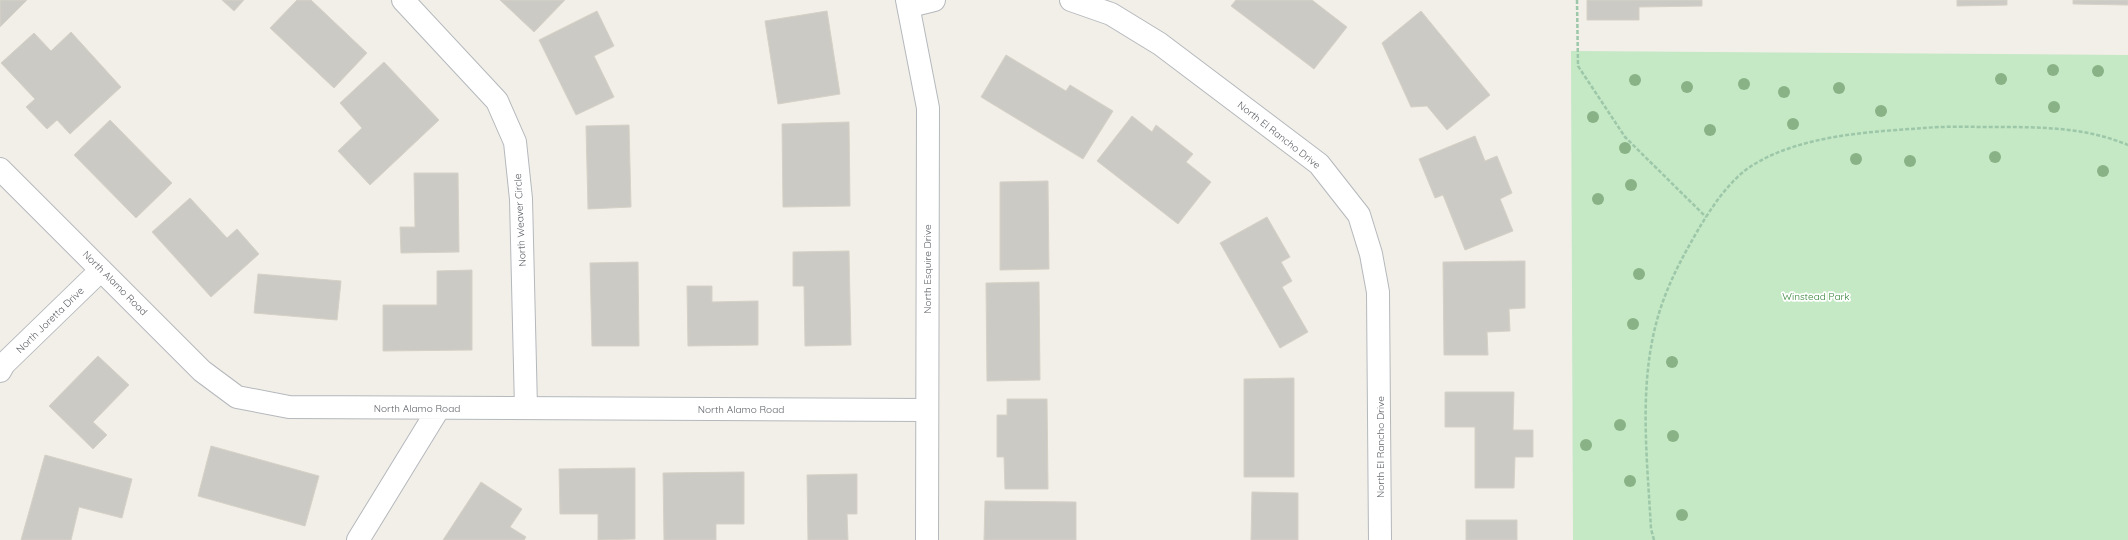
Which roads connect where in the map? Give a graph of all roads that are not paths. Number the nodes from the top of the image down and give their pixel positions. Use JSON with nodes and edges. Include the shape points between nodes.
{"nodes":[{"id":1,"x":403,"y":0,"type":"edge"},
{"id":2,"x":934,"y":0,"type":"edge"},
{"id":3,"x":1071,"y":0,"type":"edge"},
{"id":4,"x":908,"y":3,"type":"edge"},
{"id":5,"x":0,"y":169,"type":"edge"},
{"id":6,"x":101,"y":270,"type":"junction"},
{"id":7,"x":0,"y":370,"type":"edge"},
{"id":8,"x":439,"y":408,"type":"junction"},
{"id":9,"x":526,"y":408,"type":"junction"},
{"id":10,"x":927,"y":410,"type":"junction"},
{"id":11,"x":358,"y":540,"type":"edge"},
{"id":12,"x":927,"y":540,"type":"edge"},
{"id":13,"x":1380,"y":540,"type":"edge"}],
"edges":[{"from":1,"to":9,"type":"street","name":"North Weaver Circle","via":[[497,101],[515,142],[521,199]]},
{"from":2,"to":4,"type":"street"},
{"from":3,"to":13,"type":"street","name":"North El Rancho Drive","via":[[1111,14],[1160,44],[1319,164],[1359,215],[1371,254],[1378,292]]},
{"from":4,"to":10,"type":"street","name":"North Esquire Drive","via":[[928,108]]},
{"from":5,"to":6,"type":"street","name":"North Alamo Road"},
{"from":6,"to":7,"type":"street","name":"North Joretta Drive"},
{"from":6,"to":8,"type":"street","name":"North Alamo Road","via":[[202,371],[237,397],[289,408]]},
{"from":8,"to":9,"type":"street","name":"North Alamo Road"},
{"from":8,"to":11,"type":"street"},
{"from":9,"to":10,"type":"street","name":"North Alamo Road"},
{"from":10,"to":12,"type":"street","name":"North Esquire Drive"}]}
